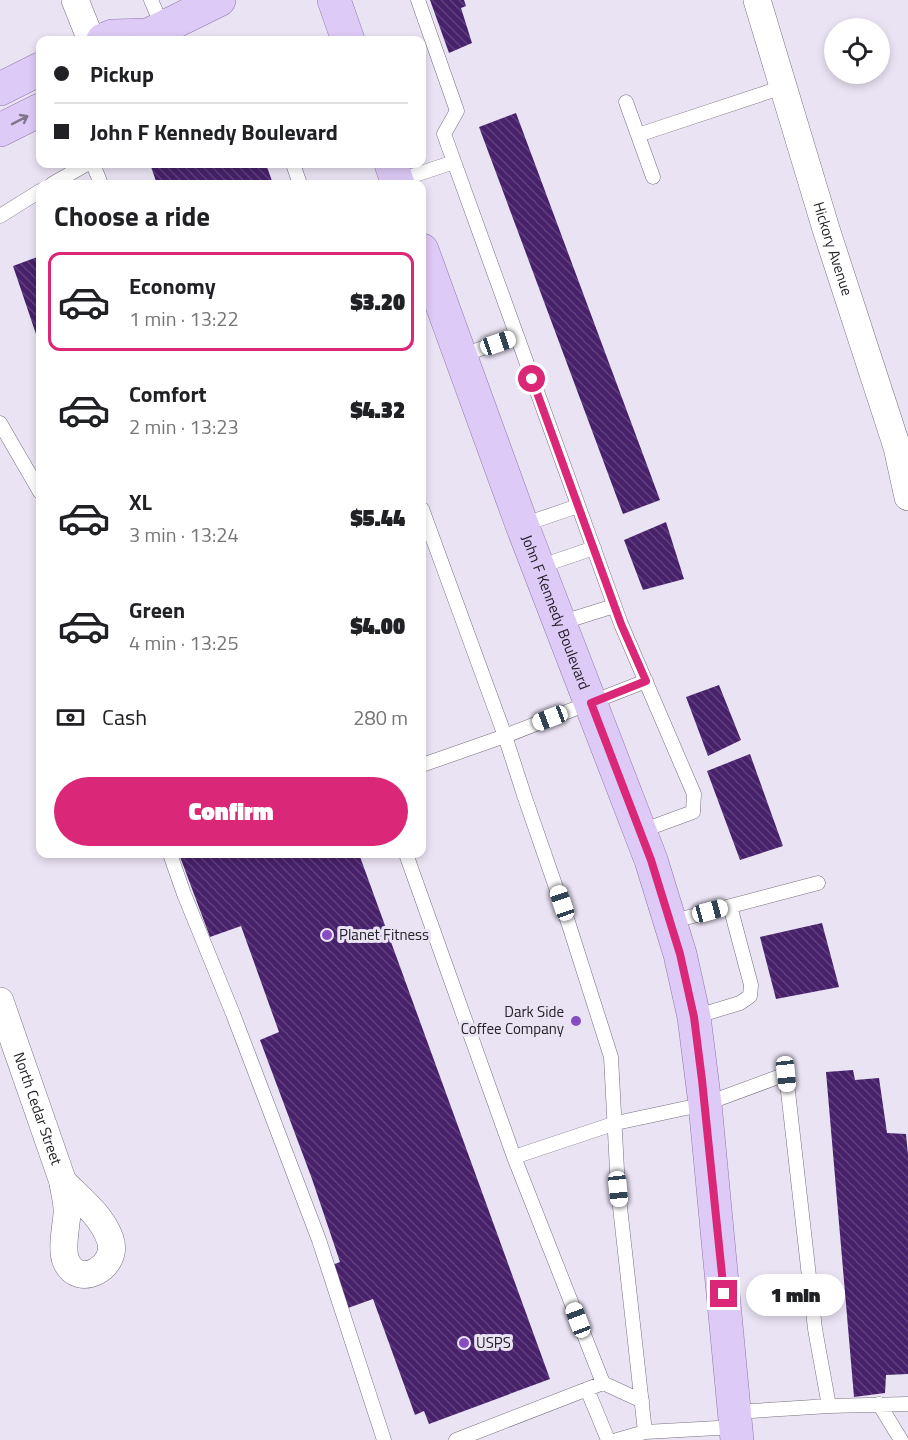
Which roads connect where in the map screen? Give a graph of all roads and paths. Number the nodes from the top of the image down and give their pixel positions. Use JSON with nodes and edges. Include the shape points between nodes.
{"nodes":[{"id":1,"x":75,"y":0,"type":"edge"},
{"id":2,"x":219,"y":0,"type":"edge"},
{"id":3,"x":334,"y":0,"type":"edge"},
{"id":4,"x":418,"y":0,"type":"edge"},
{"id":5,"x":757,"y":0,"type":"edge"},
{"id":6,"x":152,"y":26,"type":"edge"},
{"id":7,"x":89,"y":36,"type":"edge"},
{"id":8,"x":112,"y":36,"type":"edge"},
{"id":9,"x":347,"y":36,"type":"edge"},
{"id":10,"x":36,"y":71,"type":"edge"},
{"id":11,"x":783,"y":87,"type":"junction"},
{"id":12,"x":0,"y":89,"type":"edge"},
{"id":13,"x":626,"y":102,"type":"dead end"},
{"id":14,"x":36,"y":112,"type":"edge"},
{"id":15,"x":0,"y":130,"type":"edge"},
{"id":16,"x":638,"y":135,"type":"junction"},
{"id":17,"x":454,"y":162,"type":"junction"},
{"id":18,"x":80,"y":168,"type":"edge"},
{"id":19,"x":395,"y":176,"type":"edge"},
{"id":20,"x":653,"y":177,"type":"dead end"},
{"id":21,"x":59,"y":180,"type":"edge"},
{"id":22,"x":36,"y":194,"type":"edge"},
{"id":23,"x":0,"y":216,"type":"edge"},
{"id":24,"x":426,"y":276,"type":"edge"},
{"id":25,"x":429,"y":296,"type":"edge"},
{"id":26,"x":517,"y":336,"type":"junction"},
{"id":27,"x":460,"y":356,"type":"junction"},
{"id":28,"x":0,"y":423,"type":"edge"},
{"id":29,"x":36,"y":485,"type":"edge"},
{"id":30,"x":908,"y":497,"type":"edge"},
{"id":31,"x":578,"y":506,"type":"junction"},
{"id":32,"x":426,"y":520,"type":"edge"},
{"id":33,"x":522,"y":525,"type":"junction"},
{"id":34,"x":594,"y":548,"type":"junction"},
{"id":35,"x":538,"y":567,"type":"junction"},
{"id":36,"x":614,"y":606,"type":"junction"},
{"id":37,"x":560,"y":623,"type":"junction"},
{"id":38,"x":646,"y":681,"type":"junction"},
{"id":39,"x":591,"y":703,"type":"junction"},
{"id":40,"x":505,"y":736,"type":"junction"},
{"id":41,"x":426,"y":764,"type":"edge"},
{"id":42,"x":640,"y":831,"type":"junction"},
{"id":43,"x":171,"y":858,"type":"edge"},
{"id":44,"x":407,"y":858,"type":"edge"},
{"id":45,"x":818,"y":883,"type":"dead end"},
{"id":46,"x":730,"y":906,"type":"junction"},
{"id":47,"x":670,"y":922,"type":"junction"},
{"id":48,"x":0,"y":1001,"type":"edge"},
{"id":49,"x":694,"y":1017,"type":"junction"},
{"id":50,"x":705,"y":1104,"type":"junction"},
{"id":51,"x":616,"y":1123,"type":"junction"},
{"id":52,"x":514,"y":1156,"type":"junction"},
{"id":53,"x":63,"y":1182,"type":"dead end"},
{"id":54,"x":603,"y":1383,"type":"junction"},
{"id":55,"x":587,"y":1389,"type":"junction"},
{"id":56,"x":642,"y":1401,"type":"junction"},
{"id":57,"x":879,"y":1404,"type":"junction"},
{"id":58,"x":908,"y":1404,"type":"edge"},
{"id":59,"x":829,"y":1406,"type":"junction"},
{"id":60,"x":736,"y":1427,"type":"edge"},
{"id":61,"x":645,"y":1432,"type":"junction"},
{"id":62,"x":384,"y":1440,"type":"edge"},
{"id":63,"x":456,"y":1440,"type":"edge"},
{"id":64,"x":608,"y":1440,"type":"edge"},
{"id":65,"x":617,"y":1440,"type":"edge"},
{"id":66,"x":901,"y":1440,"type":"edge"}],
"edges":[{"from":1,"to":7,"type":"street"},
{"from":2,"to":6,"type":"main road"},
{"from":3,"to":9,"type":"main road"},
{"from":4,"to":17,"type":"lane","via":[[457,111],[444,134]]},
{"from":5,"to":11,"type":"street","name":"Hickory Avenue"},
{"from":6,"to":8,"type":"main road"},
{"from":10,"to":12,"type":"main road"},
{"from":11,"to":16,"type":"lane"},
{"from":11,"to":30,"type":"street","name":"Hickory Avenue","via":[[897,447]]},
{"from":13,"to":16,"type":"lane"},
{"from":15,"to":14,"type":"main road","one_way":true},
{"from":16,"to":20,"type":"lane"},
{"from":17,"to":19,"type":"lane"},
{"from":17,"to":26,"type":"lane"},
{"from":18,"to":21,"type":"lane"},
{"from":22,"to":23,"type":"lane"},
{"from":24,"to":25,"type":"main road","name":"John F Kennedy Boulevard"},
{"from":25,"to":27,"type":"main road","name":"John F Kennedy Boulevard"},
{"from":26,"to":27,"type":"lane"},
{"from":26,"to":31,"type":"lane"},
{"from":27,"to":33,"type":"main road","name":"John F Kennedy Boulevard"},
{"from":28,"to":29,"type":"lane"},
{"from":31,"to":33,"type":"lane"},
{"from":31,"to":34,"type":"lane"},
{"from":32,"to":40,"type":"lane"},
{"from":33,"to":35,"type":"main road","name":"John F Kennedy Boulevard"},
{"from":34,"to":35,"type":"lane"},
{"from":34,"to":36,"type":"lane"},
{"from":35,"to":37,"type":"main road","name":"John F Kennedy Boulevard"},
{"from":36,"to":37,"type":"lane"},
{"from":36,"to":38,"type":"lane"},
{"from":37,"to":39,"type":"main road","name":"John F Kennedy Boulevard"},
{"from":38,"to":39,"type":"lane"},
{"from":38,"to":42,"type":"lane","via":[[694,794],[693,812]]},
{"from":39,"to":40,"type":"lane"},
{"from":39,"to":42,"type":"main road","name":"John F Kennedy Boulevard"},
{"from":40,"to":41,"type":"lane"},
{"from":40,"to":51,"type":"lane","via":[[611,1057]]},
{"from":42,"to":47,"type":"main road","name":"John F Kennedy Boulevard"},
{"from":43,"to":62,"type":"lane","via":[[319,1240]]},
{"from":44,"to":52,"type":"lane"},
{"from":45,"to":46,"type":"lane"},
{"from":46,"to":47,"type":"lane"},
{"from":46,"to":49,"type":"lane","via":[[751,985],[750,996],[740,1003]]},
{"from":47,"to":49,"type":"main road","name":"John F Kennedy Boulevard"},
{"from":48,"to":53,"type":"street","name":"North Cedar Street"},
{"from":49,"to":50,"type":"main road","name":"John F Kennedy Boulevard"},
{"from":50,"to":51,"type":"lane"},
{"from":50,"to":59,"type":"lane","via":[[786,1074],[815,1329]]},
{"from":50,"to":60,"type":"main road","name":"John F Kennedy Boulevard"},
{"from":51,"to":52,"type":"lane"},
{"from":51,"to":56,"type":"lane","via":[[618,1189]]},
{"from":52,"to":54,"type":"lane"},
{"from":54,"to":55,"type":"lane"},
{"from":54,"to":56,"type":"lane"},
{"from":55,"to":63,"type":"lane"},
{"from":55,"to":64,"type":"lane"},
{"from":56,"to":61,"type":"lane"},
{"from":57,"to":58,"type":"lane"},
{"from":57,"to":59,"type":"lane"},
{"from":57,"to":66,"type":"lane"},
{"from":59,"to":60,"type":"lane"},
{"from":60,"to":61,"type":"lane"},
{"from":61,"to":65,"type":"lane"}]}
